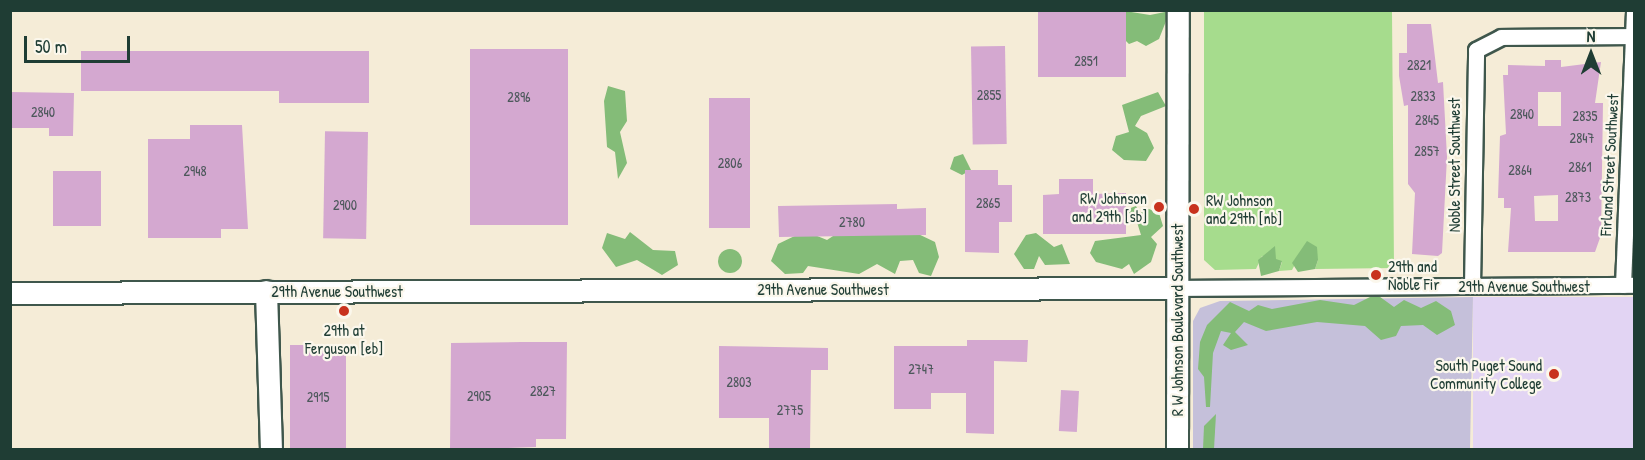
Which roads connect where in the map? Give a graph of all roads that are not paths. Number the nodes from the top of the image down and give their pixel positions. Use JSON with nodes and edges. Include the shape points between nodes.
{"nodes":[{"id":1,"x":1178,"y":10,"type":"edge"},
{"id":2,"x":1634,"y":10,"type":"edge"},
{"id":3,"x":1633,"y":36,"type":"edge"},
{"id":4,"x":1629,"y":285,"type":"edge"},
{"id":5,"x":1473,"y":286,"type":"junction"},
{"id":6,"x":1177,"y":288,"type":"junction"},
{"id":7,"x":266,"y":291,"type":"junction"},
{"id":8,"x":10,"y":293,"type":"edge"},
{"id":9,"x":271,"y":450,"type":"edge"},
{"id":10,"x":1177,"y":450,"type":"edge"}],
"edges":[{"from":1,"to":6,"type":"street","name":"R W Johnson Boulevard Southwest"},
{"from":2,"to":3,"type":"street","name":"Firland Street Southwest"},
{"from":3,"to":4,"type":"street","name":"Firland Street Southwest"},
{"from":3,"to":5,"type":"street","name":"Noble Street Southwest","via":[[1501,37],[1480,45],[1472,65]]},
{"from":4,"to":5,"type":"street","name":"29th Avenue Southwest"},
{"from":5,"to":6,"type":"street","name":"29th Avenue Southwest"},
{"from":6,"to":7,"type":"street","name":"29th Avenue Southwest"},
{"from":6,"to":10,"type":"street","name":"R W Johnson Boulevard Southwest"},
{"from":7,"to":8,"type":"street","name":"29th Avenue Southwest"},
{"from":7,"to":9,"type":"street"}]}
